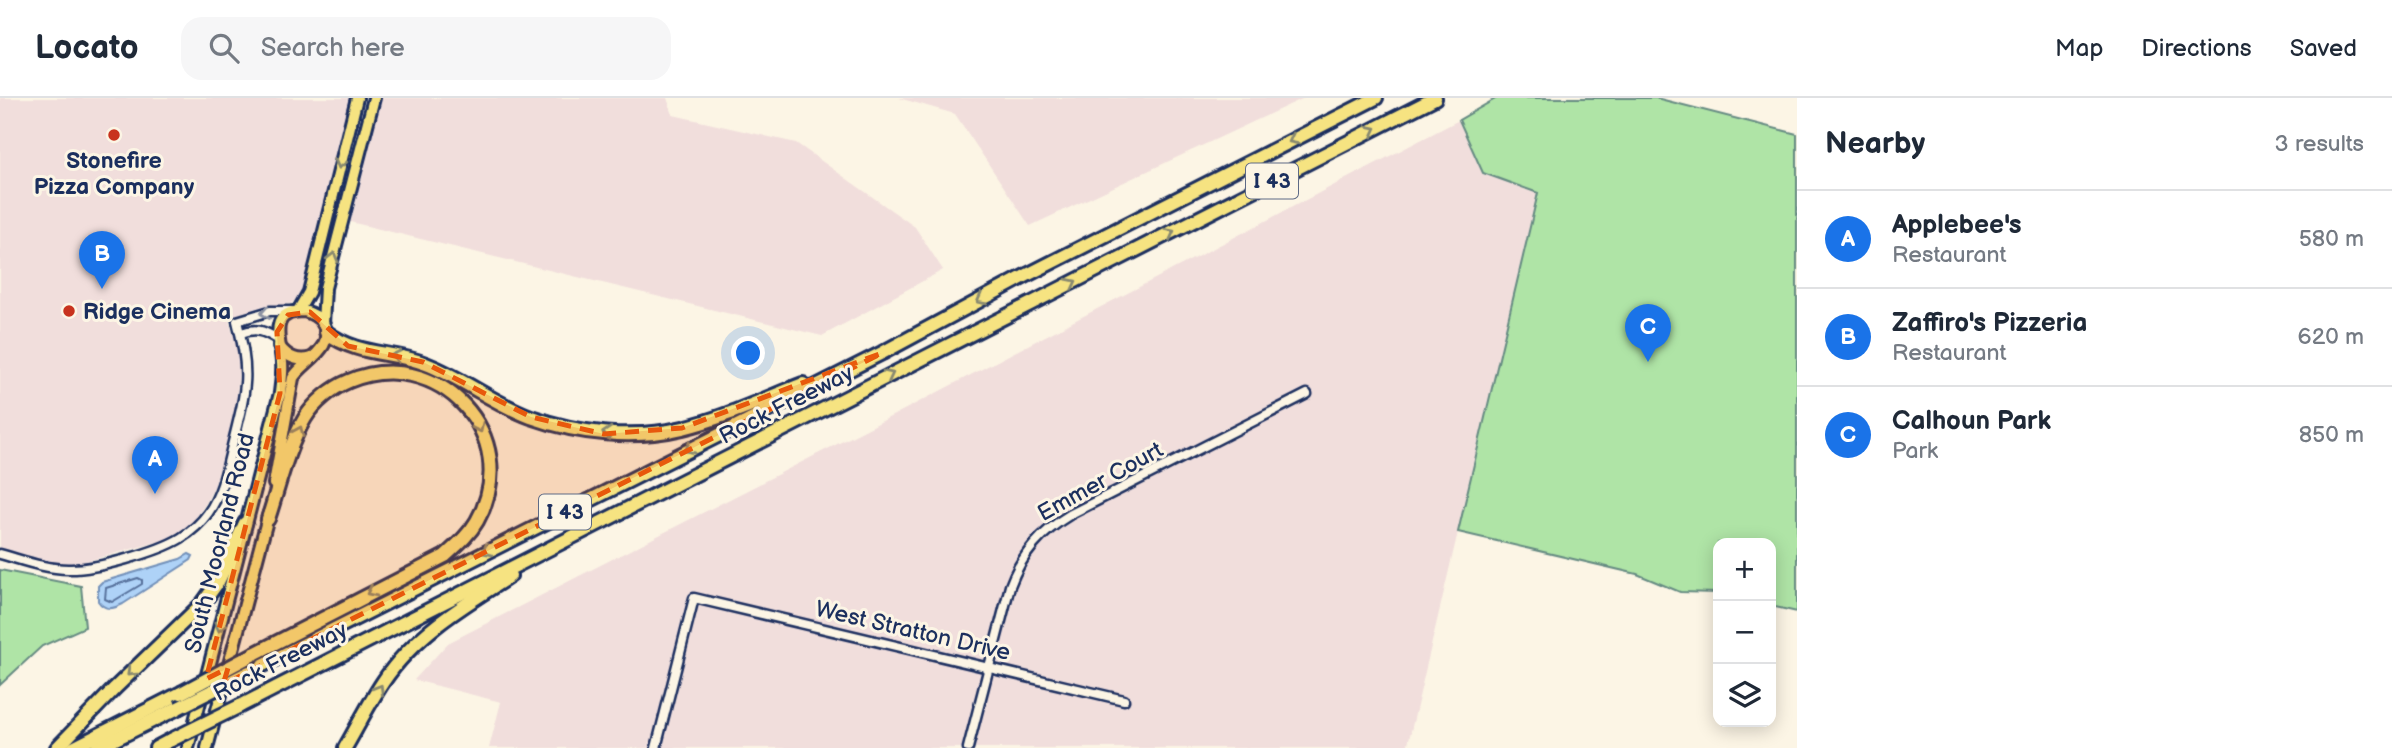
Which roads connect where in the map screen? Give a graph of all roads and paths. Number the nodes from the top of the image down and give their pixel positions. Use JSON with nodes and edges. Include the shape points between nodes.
{"nodes":[{"id":1,"x":356,"y":98,"type":"edge"},
{"id":2,"x":374,"y":98,"type":"edge"},
{"id":3,"x":1376,"y":98,"type":"edge"},
{"id":4,"x":1435,"y":98,"type":"edge"},
{"id":5,"x":296,"y":311,"type":"junction"},
{"id":6,"x":324,"y":328,"type":"junction"},
{"id":7,"x":240,"y":334,"type":"junction"},
{"id":8,"x":278,"y":343,"type":"junction"},
{"id":9,"x":882,"y":353,"type":"junction"},
{"id":10,"x":312,"y":358,"type":"junction"},
{"id":11,"x":1307,"y":394,"type":"dead end"},
{"id":12,"x":268,"y":519,"type":"junction"},
{"id":13,"x":245,"y":523,"type":"junction"},
{"id":14,"x":588,"y":528,"type":"junction"},
{"id":15,"x":0,"y":554,"type":"edge"},
{"id":16,"x":989,"y":668,"type":"junction"},
{"id":17,"x":1124,"y":700,"type":"dead end"},
{"id":18,"x":57,"y":748,"type":"edge"},
{"id":19,"x":73,"y":748,"type":"edge"},
{"id":20,"x":97,"y":748,"type":"edge"},
{"id":21,"x":156,"y":748,"type":"edge"},
{"id":22,"x":188,"y":748,"type":"edge"},
{"id":23,"x":207,"y":748,"type":"edge"},
{"id":24,"x":345,"y":748,"type":"edge"},
{"id":25,"x":656,"y":748,"type":"edge"},
{"id":26,"x":968,"y":748,"type":"edge"}],
"edges":[{"from":1,"to":5,"type":"main road","one_way":true,"via":[[309,292]]},
{"from":6,"to":2,"type":"main road","one_way":true,"via":[[324,288]]},
{"from":3,"to":9,"type":"highway","name":"Rock Freeway","number":"I 43","one_way":true},
{"from":14,"to":4,"type":"highway","name":"Rock Freeway","number":"I 43","one_way":true},
{"from":5,"to":6,"type":"main road","via":[[310,312]]},
{"from":5,"to":7,"type":"street","one_way":true,"via":[[270,311],[237,321]]},
{"from":5,"to":8,"type":"main road","via":[[282,319]]},
{"from":9,"to":6,"type":"highway","one_way":true,"via":[[682,428],[604,434],[531,417],[444,371],[348,346]]},
{"from":6,"to":10,"type":"main road","via":[[323,347]]},
{"from":7,"to":8,"type":"street","via":[[255,329]]},
{"from":7,"to":15,"type":"street","via":[[247,369],[244,399],[218,496],[198,525],[164,547],[79,569],[51,568]]},
{"from":8,"to":10,"type":"main road","via":[[297,360]]},
{"from":8,"to":13,"type":"main road","name":"South Moorland Road","via":[[282,363],[279,393]]},
{"from":9,"to":20,"type":"highway","name":"Rock Freeway","number":"I 43","one_way":true,"bridge":true},
{"from":10,"to":12,"type":"main road","name":"South Moorland Road","via":[[298,370],[290,387]]},
{"from":11,"to":16,"type":"street","name":"Emmer Court","via":[[1048,529],[1015,573]]},
{"from":12,"to":19,"type":"highway","one_way":true,"bridge":true,"via":[[306,418],[341,384],[389,371],[414,374],[456,395],[482,431],[491,475],[487,498],[477,521],[445,556]]},
{"from":12,"to":23,"type":"main road","name":"South Moorland Road"},
{"from":13,"to":18,"type":"highway","one_way":true,"via":[[218,582],[203,603]]},
{"from":13,"to":22,"type":"main road","name":"South Moorland Road","one_way":true},
{"from":14,"to":21,"type":"highway","name":"Rock Freeway","number":"I 43","bridge":true},
{"from":24,"to":14,"type":"highway","one_way":true,"via":[[384,681],[435,626]]},
{"from":16,"to":17,"type":"street","name":"West Stratton Drive"},
{"from":16,"to":25,"type":"street","name":"West Stratton Drive","via":[[694,598]]},
{"from":16,"to":26,"type":"street","name":"Emmer Court"}]}
